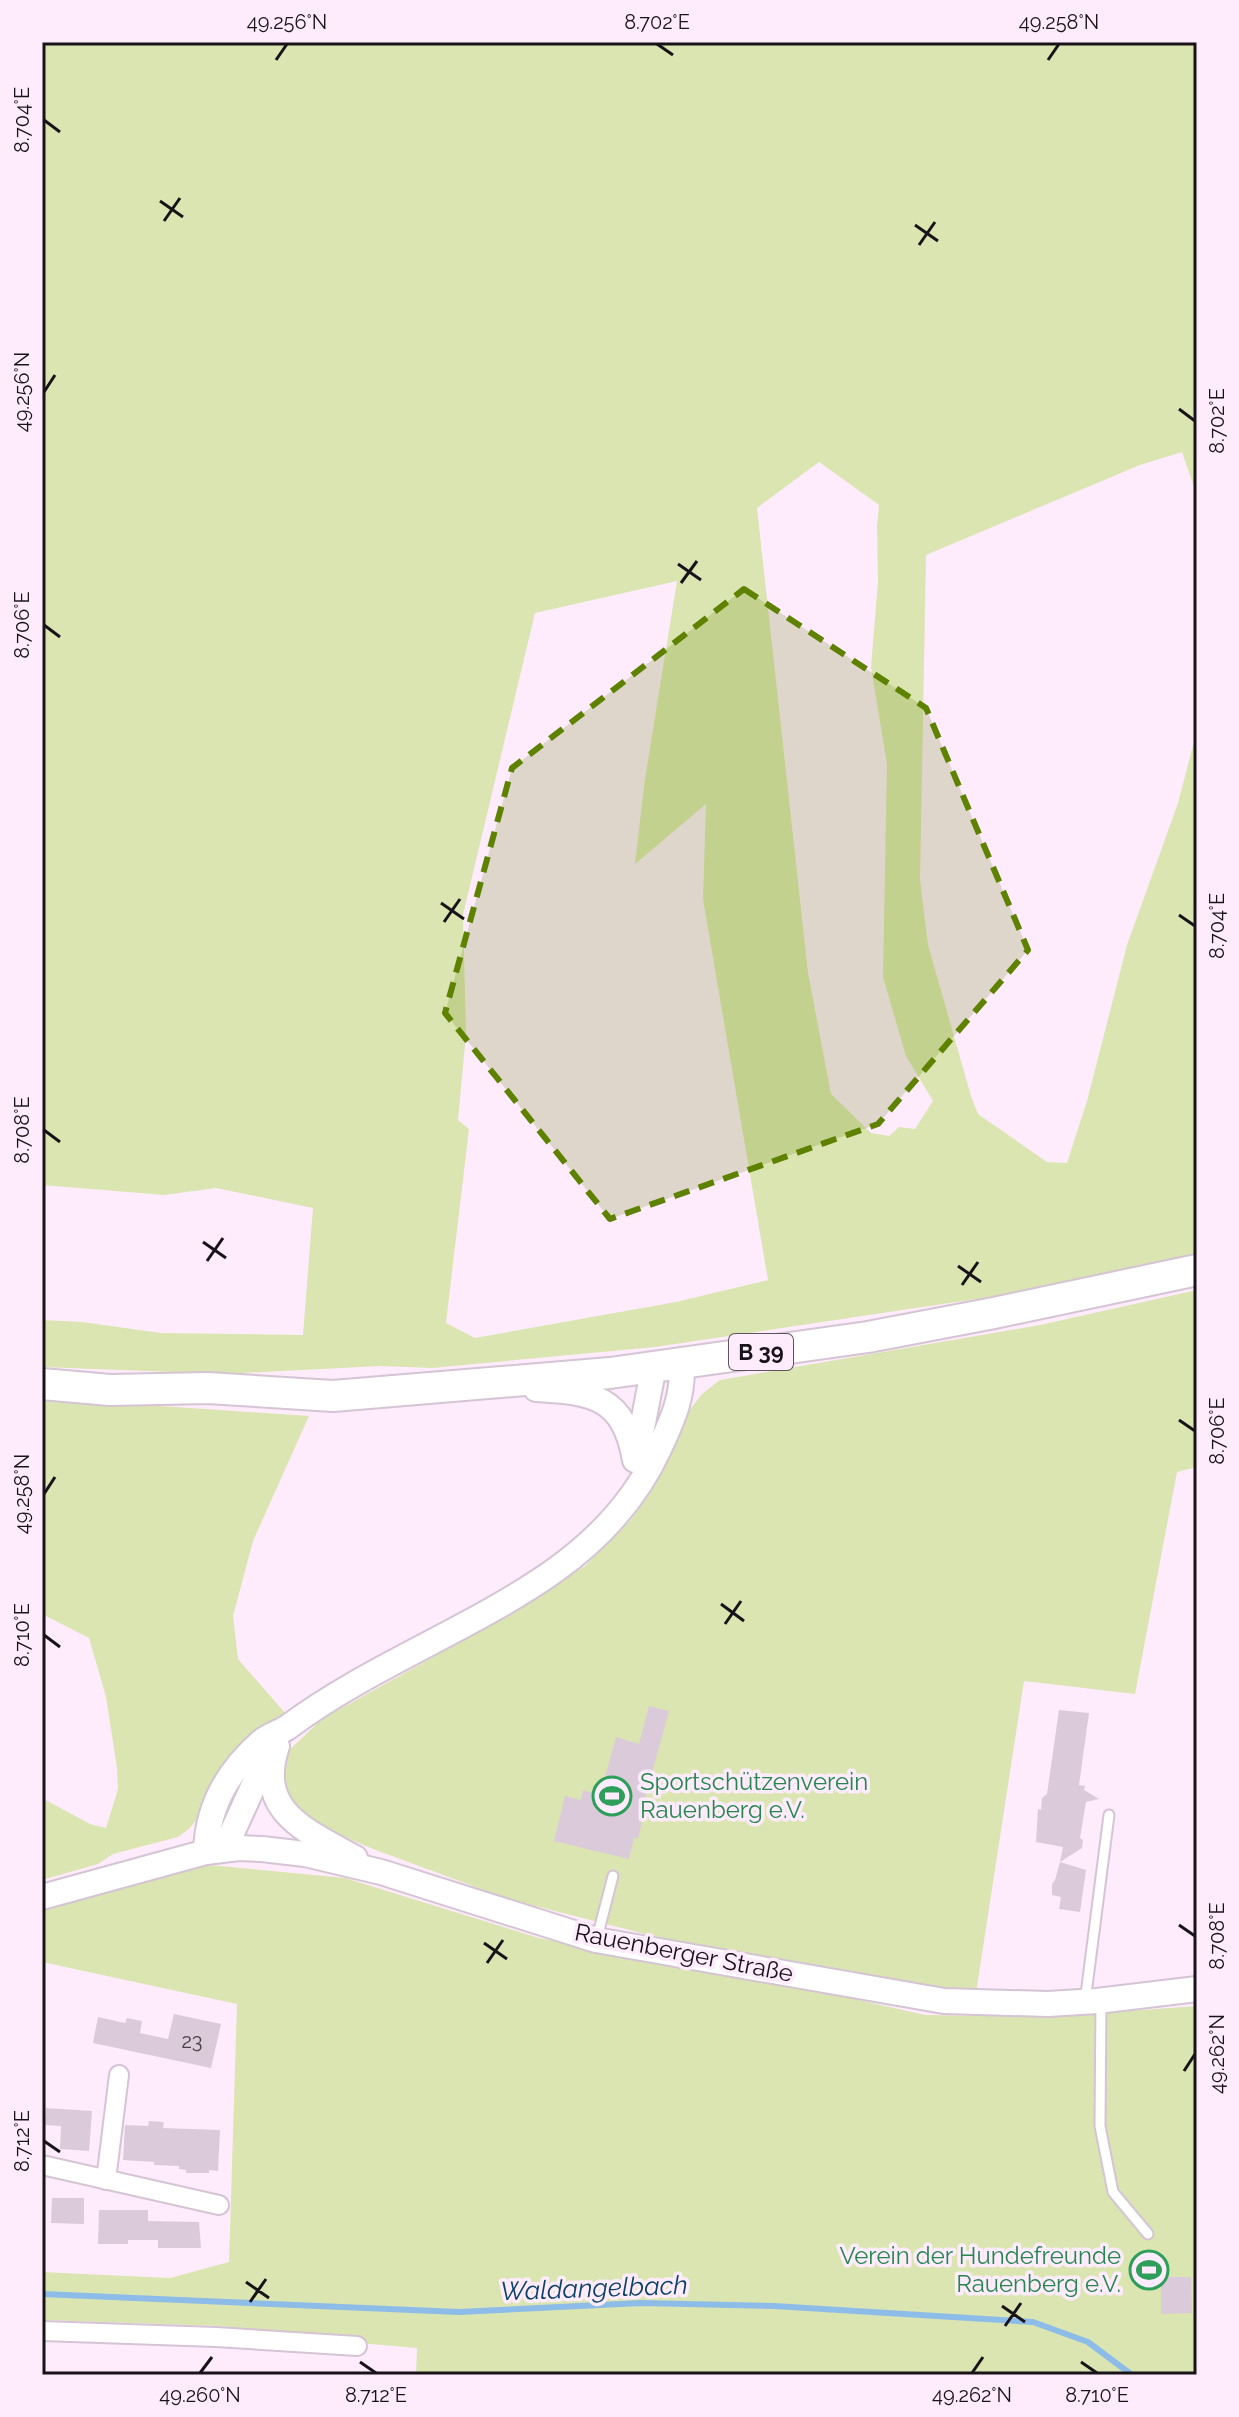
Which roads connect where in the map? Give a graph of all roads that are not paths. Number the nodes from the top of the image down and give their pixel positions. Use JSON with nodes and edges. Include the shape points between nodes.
{"nodes":[{"id":1,"x":1197,"y":1270,"type":"edge"},
{"id":2,"x":668,"y":1364,"type":"junction"},
{"id":3,"x":491,"y":1382,"type":"junction"},
{"id":4,"x":42,"y":1384,"type":"edge"},
{"id":5,"x":635,"y":1460,"type":"junction"},
{"id":6,"x":610,"y":1524,"type":"junction"},
{"id":7,"x":280,"y":1738,"type":"junction"},
{"id":8,"x":1109,"y":1815,"type":"dead end"},
{"id":9,"x":206,"y":1852,"type":"junction"},
{"id":10,"x":381,"y":1872,"type":"junction"},
{"id":11,"x":613,"y":1876,"type":"dead end"},
{"id":12,"x":42,"y":1897,"type":"edge"},
{"id":13,"x":596,"y":1940,"type":"junction"},
{"id":14,"x":1197,"y":1989,"type":"edge"},
{"id":15,"x":1093,"y":2002,"type":"junction"},
{"id":16,"x":119,"y":2075,"type":"dead end"},
{"id":17,"x":42,"y":2165,"type":"edge"},
{"id":18,"x":106,"y":2180,"type":"junction"},
{"id":19,"x":219,"y":2205,"type":"dead end"},
{"id":20,"x":1148,"y":2234,"type":"dead end"},
{"id":21,"x":42,"y":2331,"type":"edge"},
{"id":22,"x":357,"y":2346,"type":"dead end"}],
"edges":[{"from":1,"to":2,"type":"main road","number":"B 39","via":[[868,1337]]},
{"from":2,"to":3,"type":"main road","number":"B 39"},
{"from":2,"to":5,"type":"street"},
{"from":2,"to":6,"type":"street","via":[[683,1377],[671,1425],[651,1468]]},
{"from":3,"to":4,"type":"main road","number":"B 39","via":[[333,1396]]},
{"from":3,"to":5,"type":"street","via":[[504,1388],[592,1395],[607,1404],[628,1431]]},
{"from":5,"to":6,"type":"street"},
{"from":6,"to":7,"type":"street","via":[[553,1571],[326,1700]]},
{"from":7,"to":9,"type":"street","via":[[273,1734],[261,1742],[221,1790],[209,1822]]},
{"from":7,"to":10,"type":"street","via":[[270,1772],[277,1802],[308,1832]]},
{"from":8,"to":15,"type":"lane"},
{"from":9,"to":10,"type":"street","name":"Rauenberger Straße","via":[[239,1848],[305,1854]]},
{"from":9,"to":12,"type":"street","name":"Rauenberger Straße"},
{"from":10,"to":13,"type":"street","name":"Rauenberger Straße"},
{"from":11,"to":13,"type":"lane"},
{"from":13,"to":15,"type":"street","name":"Rauenberger Straße","via":[[944,2001]]},
{"from":14,"to":15,"type":"street","name":"Rauenberger Straße"},
{"from":15,"to":20,"type":"lane","via":[[1100,2126],[1113,2192]]},
{"from":16,"to":18,"type":"street"},
{"from":17,"to":18,"type":"street"},
{"from":18,"to":19,"type":"street"},
{"from":21,"to":22,"type":"street"}]}
